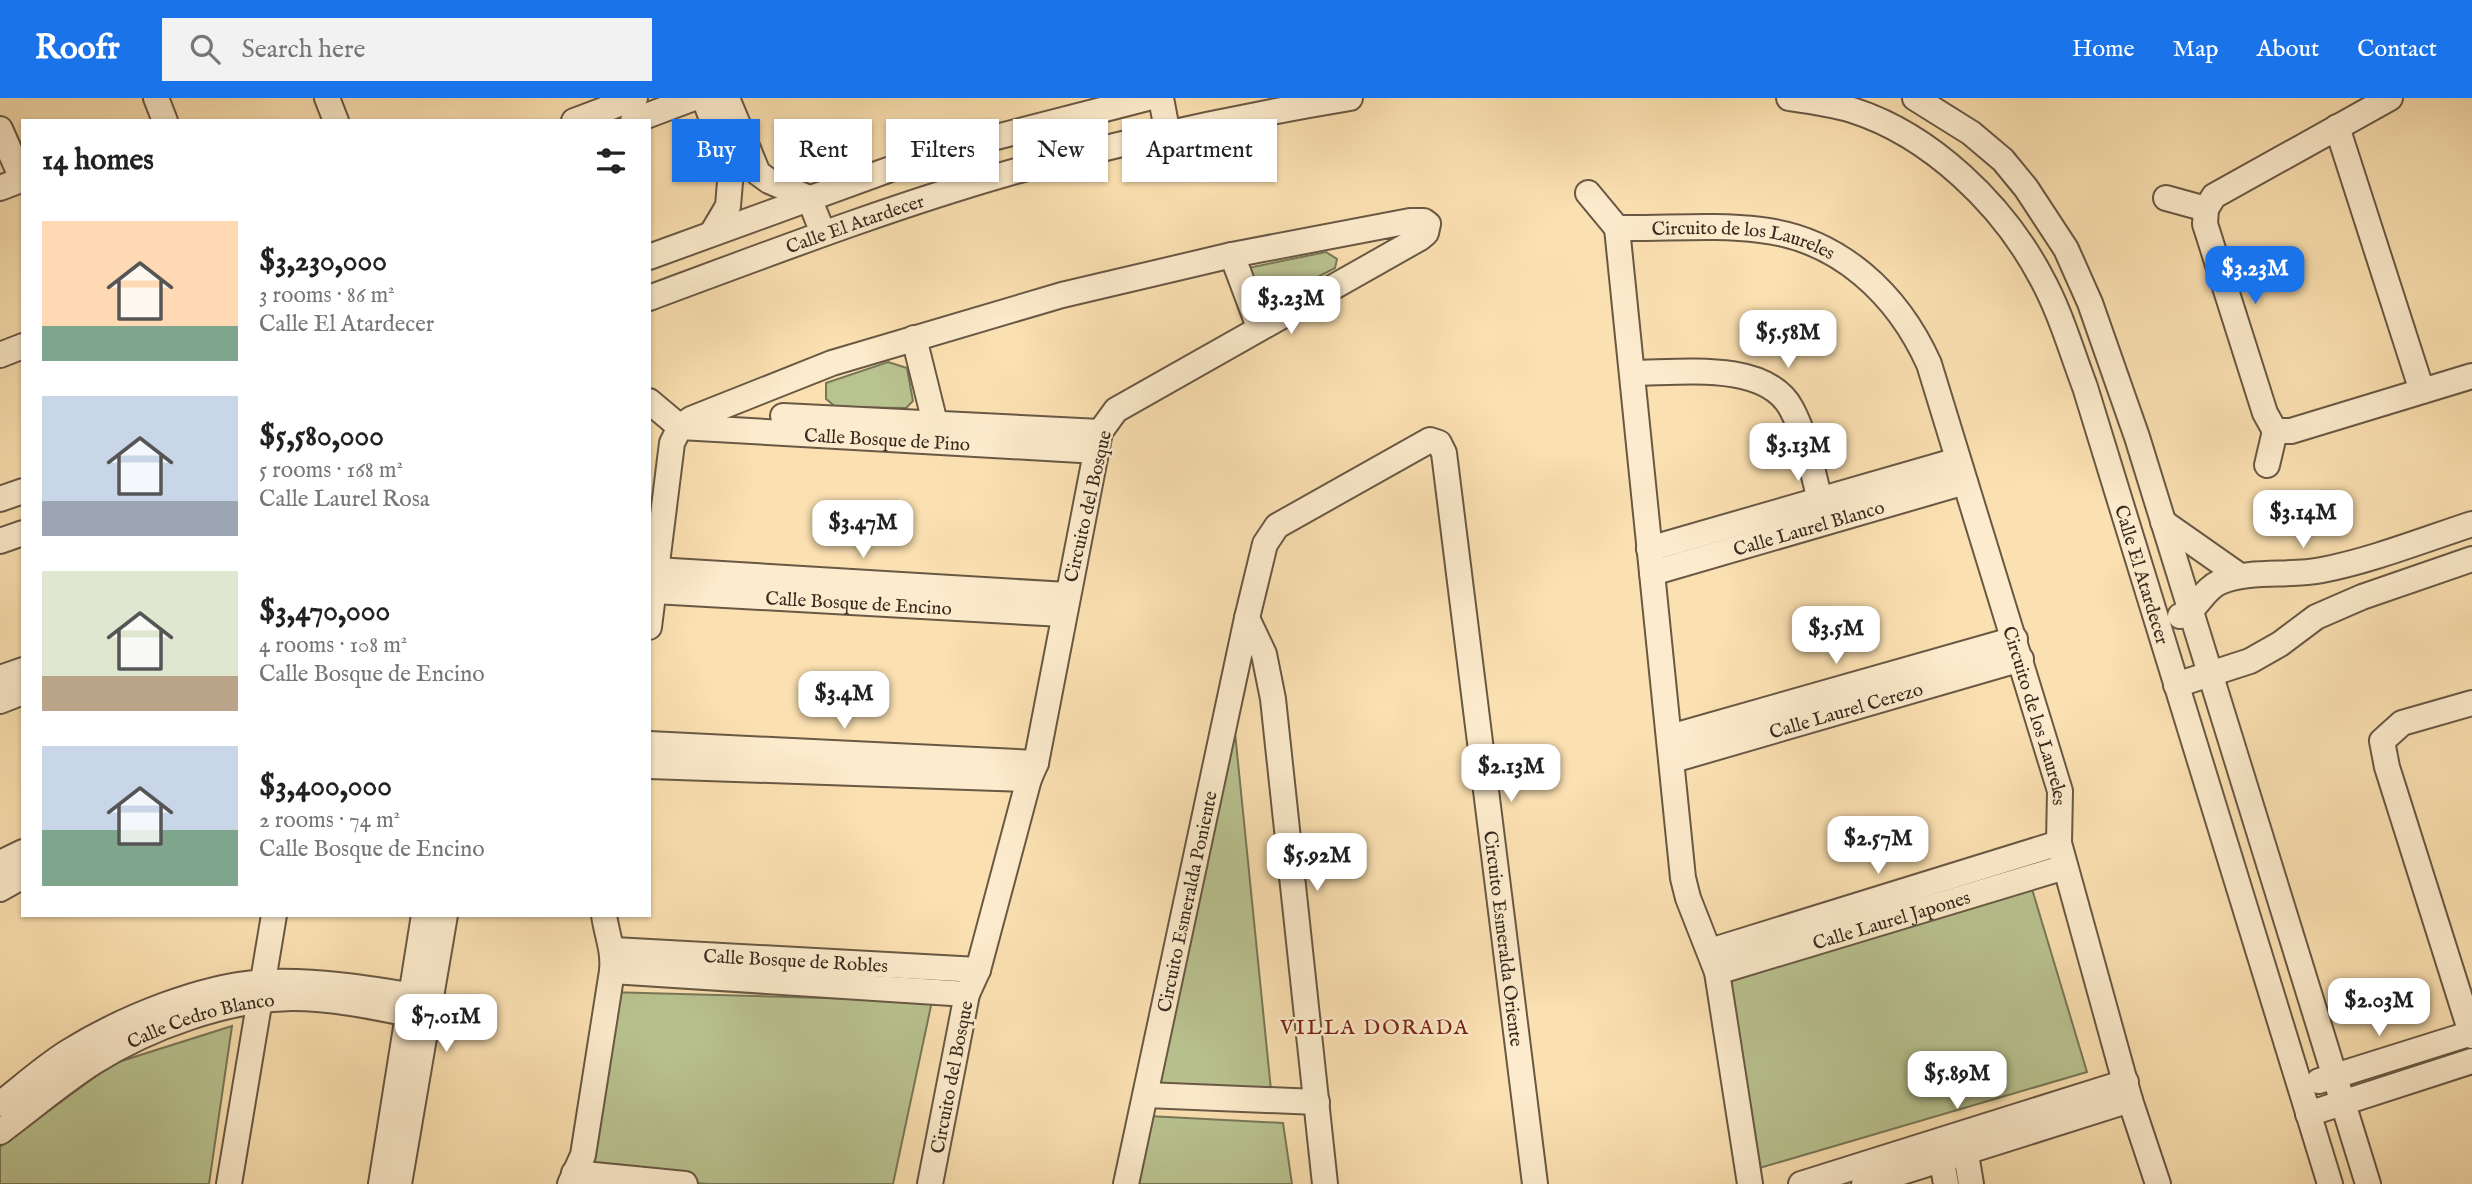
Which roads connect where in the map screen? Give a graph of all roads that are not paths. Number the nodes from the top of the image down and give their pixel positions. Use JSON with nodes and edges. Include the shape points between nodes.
{"nodes":[{"id":1,"x":156,"y":98,"type":"edge"},
{"id":2,"x":327,"y":98,"type":"edge"},
{"id":3,"x":635,"y":98,"type":"edge"},
{"id":4,"x":694,"y":98,"type":"edge"},
{"id":5,"x":704,"y":98,"type":"edge"},
{"id":6,"x":727,"y":98,"type":"edge"},
{"id":7,"x":1148,"y":98,"type":"edge"},
{"id":8,"x":1161,"y":98,"type":"edge"},
{"id":9,"x":1350,"y":98,"type":"edge"},
{"id":10,"x":1789,"y":98,"type":"edge"},
{"id":11,"x":1915,"y":98,"type":"edge"},
{"id":12,"x":2390,"y":98,"type":"edge"},
{"id":13,"x":164,"y":119,"type":"edge"},
{"id":14,"x":335,"y":119,"type":"edge"},
{"id":15,"x":579,"y":119,"type":"edge"},
{"id":16,"x":638,"y":119,"type":"edge"},
{"id":17,"x":1165,"y":119,"type":"edge"},
{"id":18,"x":1247,"y":119,"type":"edge"},
{"id":19,"x":2337,"y":127,"type":"junction"},
{"id":20,"x":0,"y":129,"type":"edge"},
{"id":21,"x":1122,"y":146,"type":"edge"},
{"id":22,"x":15,"y":183,"type":"edge"},
{"id":23,"x":1588,"y":193,"type":"dead end"},
{"id":24,"x":810,"y":198,"type":"junction"},
{"id":25,"x":2165,"y":198,"type":"dead end"},
{"id":26,"x":2206,"y":209,"type":"junction"},
{"id":27,"x":1617,"y":228,"type":"junction"},
{"id":28,"x":712,"y":233,"type":"junction"},
{"id":29,"x":823,"y":233,"type":"junction"},
{"id":30,"x":1232,"y":255,"type":"junction"},
{"id":31,"x":651,"y":256,"type":"edge"},
{"id":32,"x":651,"y":297,"type":"edge"},
{"id":33,"x":1259,"y":327,"type":"junction"},
{"id":34,"x":914,"y":338,"type":"junction"},
{"id":35,"x":21,"y":347,"type":"edge"},
{"id":36,"x":0,"y":355,"type":"edge"},
{"id":37,"x":1632,"y":373,"type":"junction"},
{"id":38,"x":2472,"y":376,"type":"edge"},
{"id":39,"x":2422,"y":391,"type":"junction"},
{"id":40,"x":651,"y":403,"type":"edge"},
{"id":41,"x":705,"y":413,"type":"junction"},
{"id":42,"x":680,"y":427,"type":"junction"},
{"id":43,"x":2274,"y":431,"type":"junction"},
{"id":44,"x":938,"y":433,"type":"junction"},
{"id":45,"x":1098,"y":442,"type":"junction"},
{"id":46,"x":2267,"y":466,"type":"dead end"},
{"id":47,"x":1962,"y":471,"type":"junction"},
{"id":48,"x":21,"y":492,"type":"edge"},
{"id":49,"x":0,"y":499,"type":"edge"},
{"id":50,"x":1823,"y":511,"type":"junction"},
{"id":51,"x":2163,"y":522,"type":"junction"},
{"id":52,"x":2472,"y":524,"type":"edge"},
{"id":53,"x":1271,"y":531,"type":"joint"},
{"id":54,"x":21,"y":534,"type":"edge"},
{"id":55,"x":0,"y":541,"type":"edge"},
{"id":56,"x":2472,"y":559,"type":"edge"},
{"id":57,"x":1651,"y":561,"type":"junction"},
{"id":58,"x":2240,"y":576,"type":"junction"},
{"id":59,"x":655,"y":580,"type":"junction"},
{"id":60,"x":1065,"y":604,"type":"junction"},
{"id":61,"x":651,"y":611,"type":"edge"},
{"id":62,"x":2191,"y":613,"type":"junction"},
{"id":63,"x":1247,"y":618,"type":"junction"},
{"id":64,"x":2158,"y":625,"type":"junction"},
{"id":65,"x":2018,"y":649,"type":"junction"},
{"id":66,"x":2210,"y":674,"type":"junction"},
{"id":67,"x":18,"y":678,"type":"edge"},
{"id":68,"x":2176,"y":685,"type":"junction"},
{"id":69,"x":0,"y":701,"type":"edge"},
{"id":70,"x":2472,"y":703,"type":"edge"},
{"id":71,"x":651,"y":744,"type":"edge"},
{"id":72,"x":1672,"y":748,"type":"junction"},
{"id":73,"x":828,"y":762,"type":"junction"},
{"id":74,"x":651,"y":766,"type":"edge"},
{"id":75,"x":1033,"y":771,"type":"junction"},
{"id":76,"x":21,"y":853,"type":"edge"},
{"id":77,"x":2062,"y":855,"type":"junction"},
{"id":78,"x":0,"y":863,"type":"edge"},
{"id":79,"x":21,"y":877,"type":"edge"},
{"id":80,"x":0,"y":889,"type":"edge"},
{"id":81,"x":259,"y":917,"type":"edge"},
{"id":82,"x":274,"y":917,"type":"edge"},
{"id":83,"x":424,"y":917,"type":"edge"},
{"id":84,"x":444,"y":917,"type":"edge"},
{"id":85,"x":604,"y":917,"type":"edge"},
{"id":86,"x":613,"y":961,"type":"junction"},
{"id":87,"x":1714,"y":962,"type":"junction"},
{"id":88,"x":779,"y":969,"type":"junction"},
{"id":89,"x":978,"y":970,"type":"junction"},
{"id":90,"x":967,"y":994,"type":"junction"},
{"id":91,"x":256,"y":997,"type":"junction"},
{"id":92,"x":420,"y":1007,"type":"junction"},
{"id":93,"x":2472,"y":1034,"type":"edge"},
{"id":94,"x":2472,"y":1061,"type":"edge"},
{"id":95,"x":58,"y":1073,"type":"junction"},
{"id":96,"x":2334,"y":1076,"type":"junction"},
{"id":97,"x":2300,"y":1087,"type":"junction"},
{"id":98,"x":2128,"y":1091,"type":"junction"},
{"id":99,"x":1146,"y":1095,"type":"junction"},
{"id":100,"x":1317,"y":1102,"type":"junction"},
{"id":101,"x":2342,"y":1102,"type":"junction"},
{"id":102,"x":0,"y":1104,"type":"edge"},
{"id":103,"x":2308,"y":1114,"type":"junction"},
{"id":104,"x":0,"y":1132,"type":"edge"},
{"id":105,"x":1952,"y":1146,"type":"junction"},
{"id":106,"x":572,"y":1178,"type":"edge"},
{"id":107,"x":229,"y":1184,"type":"edge"},
{"id":108,"x":381,"y":1184,"type":"edge"},
{"id":109,"x":400,"y":1184,"type":"edge"},
{"id":110,"x":685,"y":1184,"type":"edge"},
{"id":111,"x":930,"y":1184,"type":"edge"},
{"id":112,"x":1126,"y":1184,"type":"edge"},
{"id":113,"x":1325,"y":1184,"type":"edge"},
{"id":114,"x":1535,"y":1184,"type":"edge"},
{"id":115,"x":1750,"y":1184,"type":"edge"},
{"id":116,"x":1801,"y":1184,"type":"edge"},
{"id":117,"x":1864,"y":1184,"type":"edge"},
{"id":118,"x":1946,"y":1184,"type":"edge"},
{"id":119,"x":1971,"y":1184,"type":"edge"},
{"id":120,"x":2158,"y":1184,"type":"edge"},
{"id":121,"x":2330,"y":1184,"type":"edge"},
{"id":122,"x":2368,"y":1184,"type":"edge"}],
"edges":[{"from":1,"to":13,"type":"street"},
{"from":2,"to":14,"type":"street"},
{"from":3,"to":15,"type":"street"},
{"from":4,"to":16,"type":"street"},
{"from":5,"to":28,"type":"street","via":[[731,170],[729,206]]},
{"from":6,"to":24,"type":"street","via":[[758,173]]},
{"from":7,"to":24,"type":"street","name":"Calle El Atardecer","via":[[977,142]]},
{"from":8,"to":17,"type":"street"},
{"from":9,"to":18,"type":"street","name":"Calle El Atardecer"},
{"from":10,"to":64,"type":"street","name":"Calle El Atardecer","via":[[1853,110],[1900,133],[1955,171],[1998,212],[2018,239],[2042,277],[2085,387]]},
{"from":11,"to":51,"type":"street","name":"Calle El Atardecer","via":[[1971,133],[2003,160],[2046,214],[2090,303]]},
{"from":12,"to":19,"type":"street"},
{"from":19,"to":26,"type":"street","via":[[2214,196]]},
{"from":19,"to":39,"type":"street"},
{"from":20,"to":22,"type":"street"},
{"from":21,"to":29,"type":"street","name":"Calle El Atardecer","via":[[1007,174]]},
{"from":23,"to":27,"type":"street"},
{"from":24,"to":28,"type":"street","name":"Calle El Atardecer"},
{"from":24,"to":29,"type":"street"},
{"from":25,"to":26,"type":"street"},
{"from":26,"to":43,"type":"street","via":[[2205,224]]},
{"from":27,"to":37,"type":"street"},
{"from":27,"to":47,"type":"street","name":"Circuito de los Laureles","via":[[1762,230],[1807,242],[1847,262],[1885,294],[1911,327],[1929,364]]},
{"from":28,"to":31,"type":"street","name":"Calle El Atardecer"},
{"from":29,"to":32,"type":"street","name":"Calle El Atardecer"},
{"from":30,"to":33,"type":"street"},
{"from":30,"to":33,"type":"street","name":"Circuito del Bosque","via":[[1410,221],[1428,224],[1420,237]]},
{"from":30,"to":34,"type":"street","name":"Circuito del Bosque","via":[[1124,278]]},
{"from":33,"to":45,"type":"street","name":"Circuito del Bosque","via":[[1116,410]]},
{"from":34,"to":41,"type":"street","name":"Circuito del Bosque","via":[[821,367]]},
{"from":34,"to":44,"type":"street"},
{"from":35,"to":36,"type":"street"},
{"from":37,"to":50,"type":"street","via":[[1738,374],[1772,387],[1791,408]]},
{"from":37,"to":57,"type":"street"},
{"from":38,"to":39,"type":"street"},
{"from":39,"to":43,"type":"street","via":[[2291,431]]},
{"from":40,"to":42,"type":"street"},
{"from":41,"to":42,"type":"street","name":"Circuito del Bosque"},
{"from":41,"to":44,"type":"street","name":"Calle Bosque de Pino"},
{"from":42,"to":44,"type":"street","name":"Calle Bosque de Pino"},
{"from":42,"to":59,"type":"street","via":[[672,443]]},
{"from":43,"to":46,"type":"street"},
{"from":44,"to":45,"type":"street","name":"Calle Bosque de Pino"},
{"from":45,"to":60,"type":"street","name":"Circuito del Bosque"},
{"from":47,"to":50,"type":"street","name":"Calle Laurel Blanco"},
{"from":47,"to":65,"type":"street","name":"Circuito de los Laureles"},
{"from":48,"to":49,"type":"street"},
{"from":50,"to":57,"type":"street","name":"Calle Laurel Blanco"},
{"from":51,"to":58,"type":"street"},
{"from":51,"to":62,"type":"street","name":"Calle El Atardecer"},
{"from":52,"to":58,"type":"street","via":[[2323,570]]},
{"from":53,"to":63,"type":"street","name":"Circuito Esmeralda Poniente"},
{"from":53,"to":114,"type":"street","name":"Circuito Esmeralda Oriente","via":[[1430,440],[1439,443],[1444,453]]},
{"from":54,"to":55,"type":"street"},
{"from":56,"to":66,"type":"street","via":[[2362,597],[2316,618],[2250,661]]},
{"from":57,"to":72,"type":"street"},
{"from":58,"to":62,"type":"street","via":[[2205,592]]},
{"from":59,"to":60,"type":"street","name":"Calle Bosque de Encino"},
{"from":59,"to":61,"type":"street"},
{"from":60,"to":75,"type":"street","name":"Circuito del Bosque"},
{"from":62,"to":64,"type":"street"},
{"from":62,"to":66,"type":"street","name":"Calle El Atardecer"},
{"from":63,"to":99,"type":"street","name":"Circuito Esmeralda Poniente"},
{"from":63,"to":100,"type":"street","via":[[1264,654],[1273,699]]},
{"from":64,"to":68,"type":"street","name":"Calle El Atardecer"},
{"from":65,"to":72,"type":"street","name":"Calle Laurel Cerezo"},
{"from":65,"to":77,"type":"street","name":"Circuito de los Laureles","via":[[2060,791]]},
{"from":66,"to":68,"type":"street"},
{"from":66,"to":96,"type":"street","name":"Calle El Atardecer"},
{"from":67,"to":69,"type":"street"},
{"from":68,"to":97,"type":"street","name":"Calle El Atardecer"},
{"from":70,"to":93,"type":"street","via":[[2402,723],[2382,741]]},
{"from":71,"to":73,"type":"street"},
{"from":72,"to":87,"type":"street","via":[[1683,878]]},
{"from":73,"to":74,"type":"street"},
{"from":73,"to":75,"type":"street"},
{"from":75,"to":89,"type":"street","name":"Circuito del Bosque"},
{"from":76,"to":78,"type":"street"},
{"from":77,"to":87,"type":"street","name":"Calle Laurel Japones"},
{"from":77,"to":98,"type":"street","name":"Circuito de los Laureles"},
{"from":79,"to":80,"type":"street"},
{"from":81,"to":91,"type":"street"},
{"from":82,"to":91,"type":"street"},
{"from":83,"to":92,"type":"street"},
{"from":84,"to":92,"type":"street"},
{"from":85,"to":86,"type":"street"},
{"from":86,"to":88,"type":"street","name":"Calle Bosque de Robles"},
{"from":86,"to":106,"type":"street","via":[[583,1155]]},
{"from":87,"to":115,"type":"street"},
{"from":88,"to":89,"type":"street","name":"Calle Bosque de Robles"},
{"from":88,"to":90,"type":"street","name":"Calle Bosque de Robles"},
{"from":89,"to":90,"type":"street","name":"Circuito del Bosque"},
{"from":90,"to":111,"type":"street","name":"Circuito del Bosque"},
{"from":91,"to":92,"type":"street","name":"Calle Cedro Blanco","via":[[318,983]]},
{"from":91,"to":95,"type":"street","name":"Calle Cedro Blanco","via":[[219,990],[145,1025],[93,1039]]},
{"from":91,"to":107,"type":"street"},
{"from":92,"to":108,"type":"street"},
{"from":92,"to":109,"type":"street"},
{"from":93,"to":96,"type":"street"},
{"from":94,"to":101,"type":"street"},
{"from":95,"to":102,"type":"street","name":"Calle Cedro Blanco"},
{"from":95,"to":104,"type":"street","name":"Calle Cedro Blanco"},
{"from":96,"to":97,"type":"street"},
{"from":96,"to":101,"type":"street","name":"Calle El Atardecer"},
{"from":97,"to":103,"type":"street","name":"Calle El Atardecer"},
{"from":98,"to":105,"type":"street"},
{"from":98,"to":120,"type":"street","name":"Circuito de los Laureles"},
{"from":99,"to":100,"type":"street"},
{"from":99,"to":112,"type":"street","name":"Circuito Esmeralda Poniente"},
{"from":100,"to":113,"type":"street"},
{"from":101,"to":103,"type":"street"},
{"from":101,"to":122,"type":"street","name":"Calle El Atardecer"},
{"from":103,"to":121,"type":"street","name":"Calle El Atardecer"},
{"from":105,"to":116,"type":"street"},
{"from":105,"to":117,"type":"street"},
{"from":105,"to":118,"type":"street"},
{"from":105,"to":119,"type":"street"},
{"from":106,"to":110,"type":"street"}]}
